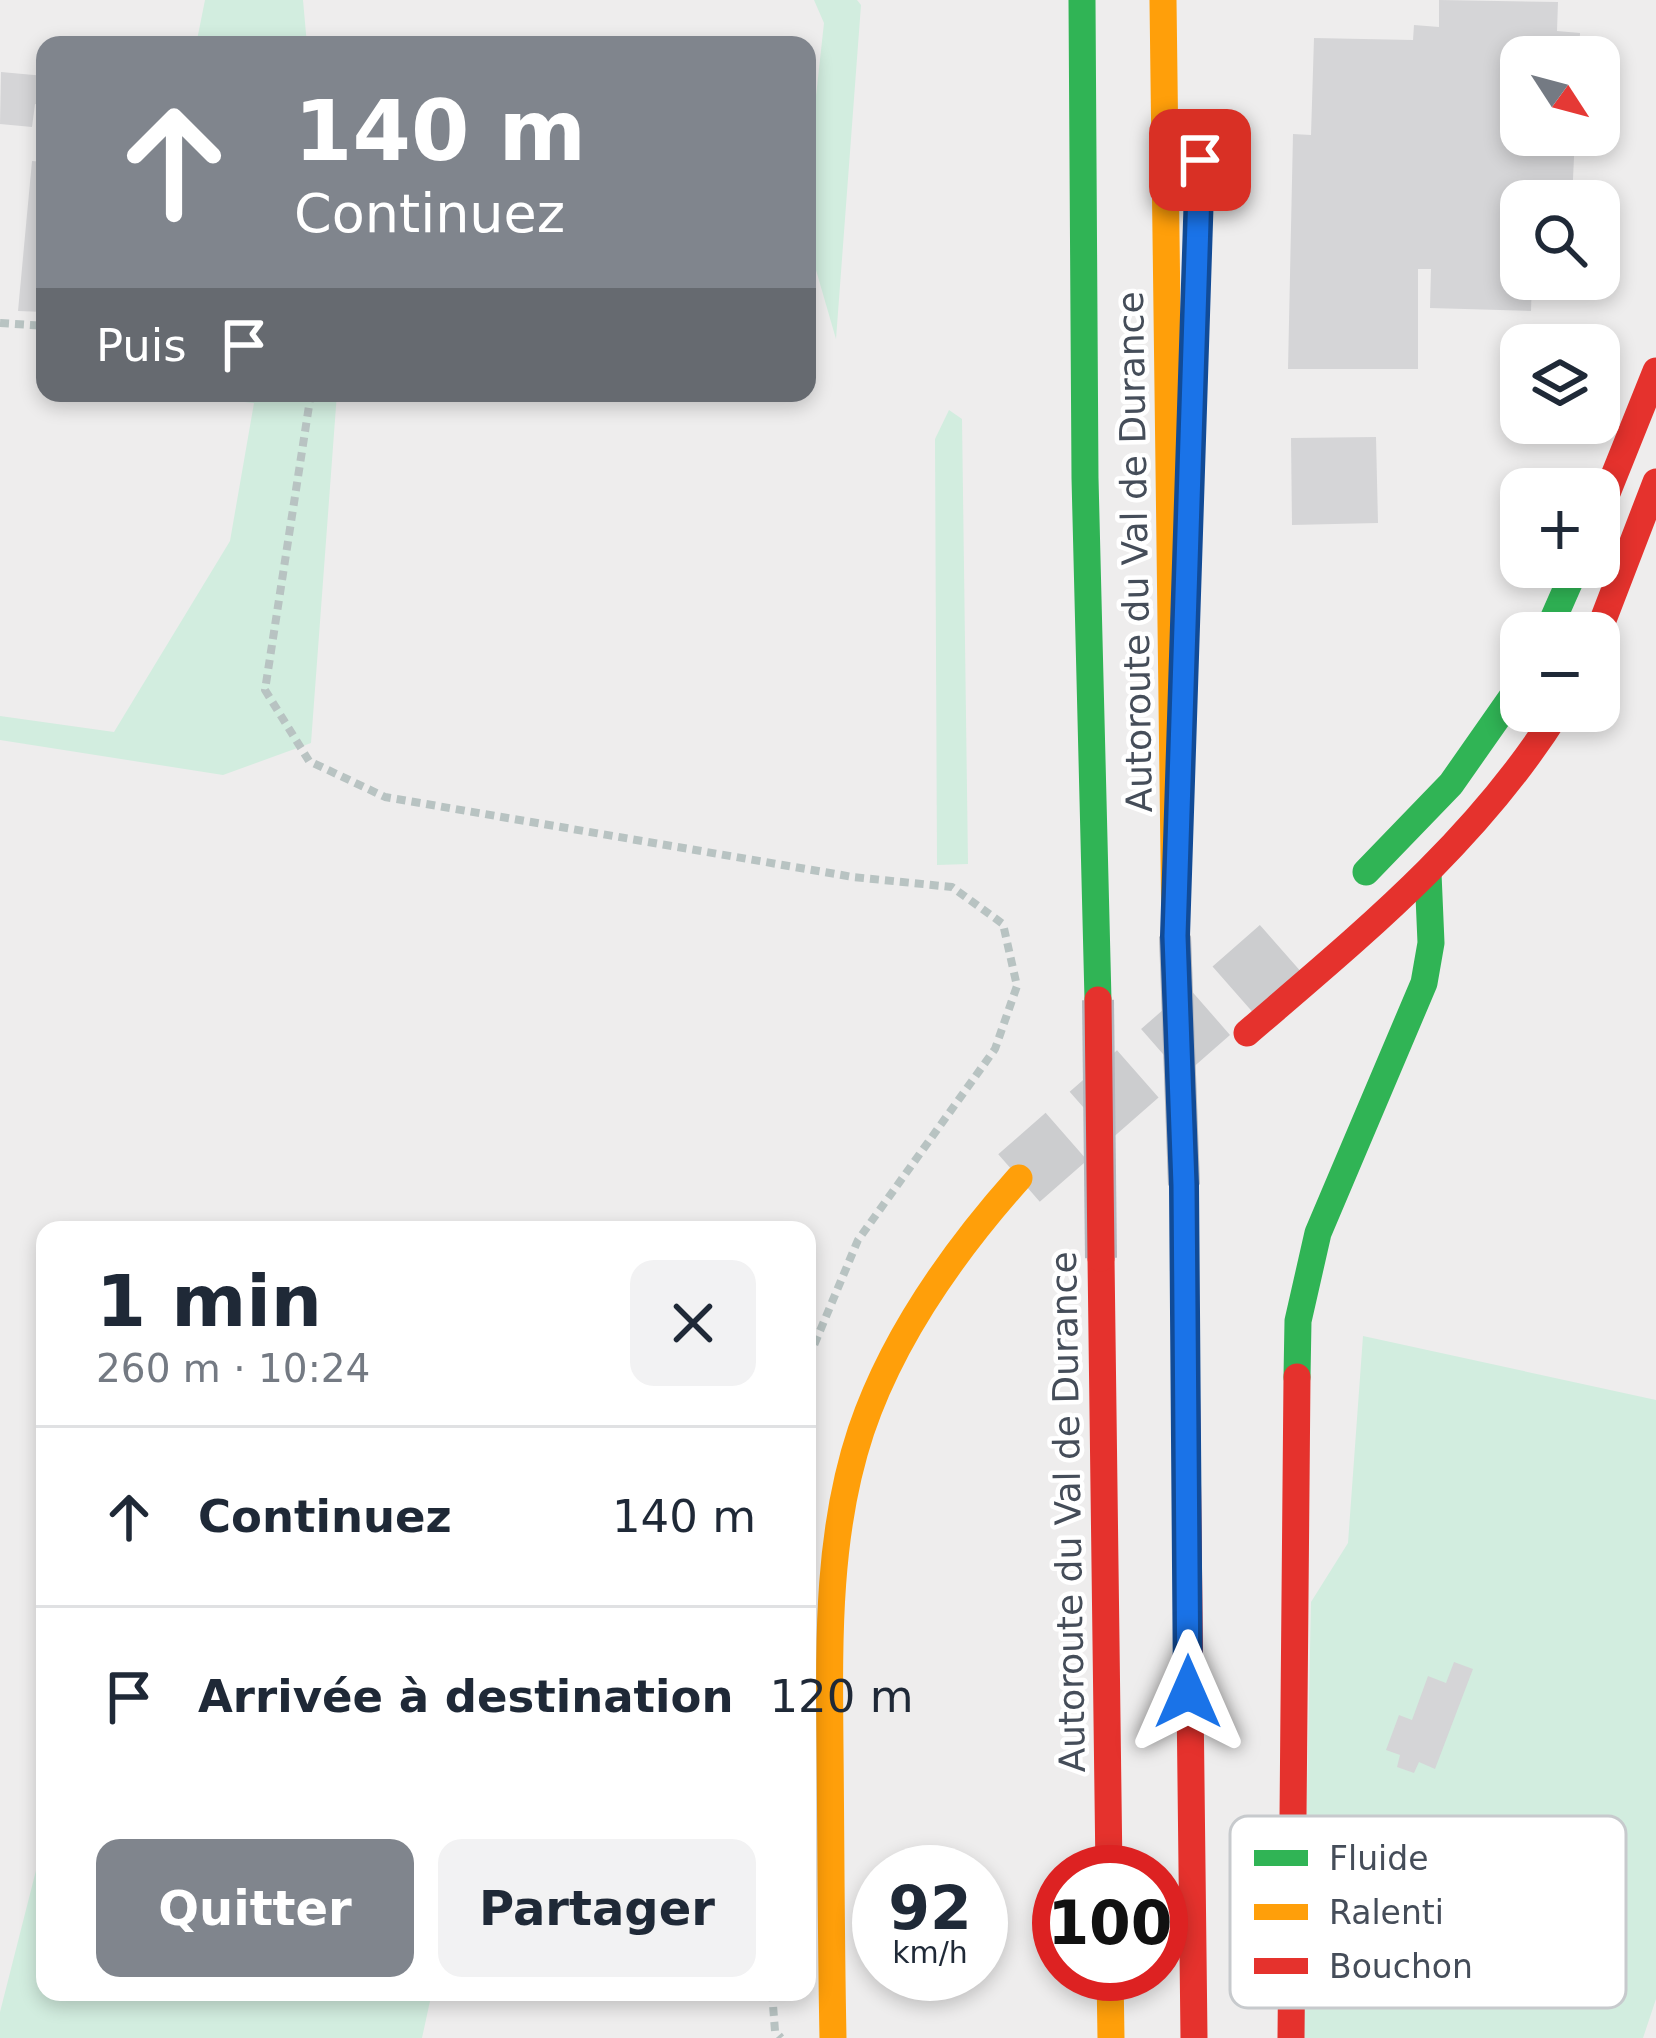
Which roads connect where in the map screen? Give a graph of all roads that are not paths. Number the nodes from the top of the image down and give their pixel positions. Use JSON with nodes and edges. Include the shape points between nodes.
{"nodes":[{"id":1,"x":1082,"y":0,"type":"edge"},
{"id":2,"x":1163,"y":0,"type":"edge"},
{"id":3,"x":1194,"y":325,"type":"dead end"},
{"id":4,"x":1656,"y":371,"type":"edge"},
{"id":5,"x":1617,"y":468,"type":"edge"},
{"id":6,"x":1656,"y":482,"type":"edge"},
{"id":7,"x":1606,"y":612,"type":"edge"},
{"id":8,"x":1500,"y":716,"type":"edge"},
{"id":9,"x":1544,"y":732,"type":"edge"},
{"id":10,"x":1428,"y":873,"type":"junction"},
{"id":11,"x":1177,"y":877,"type":"junction"},
{"id":12,"x":1345,"y":891,"type":"dead end"},
{"id":13,"x":1378,"y":1014,"type":"dead end"},
{"id":14,"x":1247,"y":1033,"type":"dead end"},
{"id":15,"x":1358,"y":1133,"type":"junction"},
{"id":16,"x":1018,"y":1178,"type":"tunnel mouth"},
{"id":17,"x":860,"y":1572,"type":"dead end"},
{"id":18,"x":1294,"y":1816,"type":"edge"},
{"id":19,"x":1108,"y":1845,"type":"edge"},
{"id":20,"x":830,"y":1905,"type":"junction"},
{"id":21,"x":1110,"y":2001,"type":"edge"},
{"id":22,"x":1292,"y":2008,"type":"edge"},
{"id":23,"x":833,"y":2038,"type":"edge"},
{"id":24,"x":1111,"y":2038,"type":"edge"},
{"id":25,"x":1194,"y":2038,"type":"edge"},
{"id":26,"x":1292,"y":2038,"type":"edge"}],
"edges":[{"from":1,"to":19,"type":"main road","name":"Autoroute du Val de Durance","bridge":true},
{"from":2,"to":11,"type":"main road","name":"Autoroute du Val de Durance"},
{"from":3,"to":11,"type":"main road"},
{"from":4,"to":5,"type":"main road"},
{"from":6,"to":7,"type":"main road"},
{"from":8,"to":12,"type":"main road","via":[[1435,802]]},
{"from":9,"to":10,"type":"main road","via":[[1507,788]]},
{"from":10,"to":14,"type":"main road","via":[[1362,945]]},
{"from":10,"to":15,"type":"main road","via":[[1428,967]]},
{"from":11,"to":25,"type":"main road","name":"Autoroute du Val de Durance","bridge":true},
{"from":13,"to":15,"type":"main road"},
{"from":15,"to":18,"type":"main road","via":[[1316,1232],[1298,1322]]},
{"from":16,"to":20,"type":"main road","via":[[943,1275],[895,1356],[850,1466],[829,1644]]},
{"from":17,"to":20,"type":"main road"},
{"from":20,"to":23,"type":"main road"},
{"from":21,"to":24,"type":"main road"},
{"from":22,"to":26,"type":"main road"}]}
